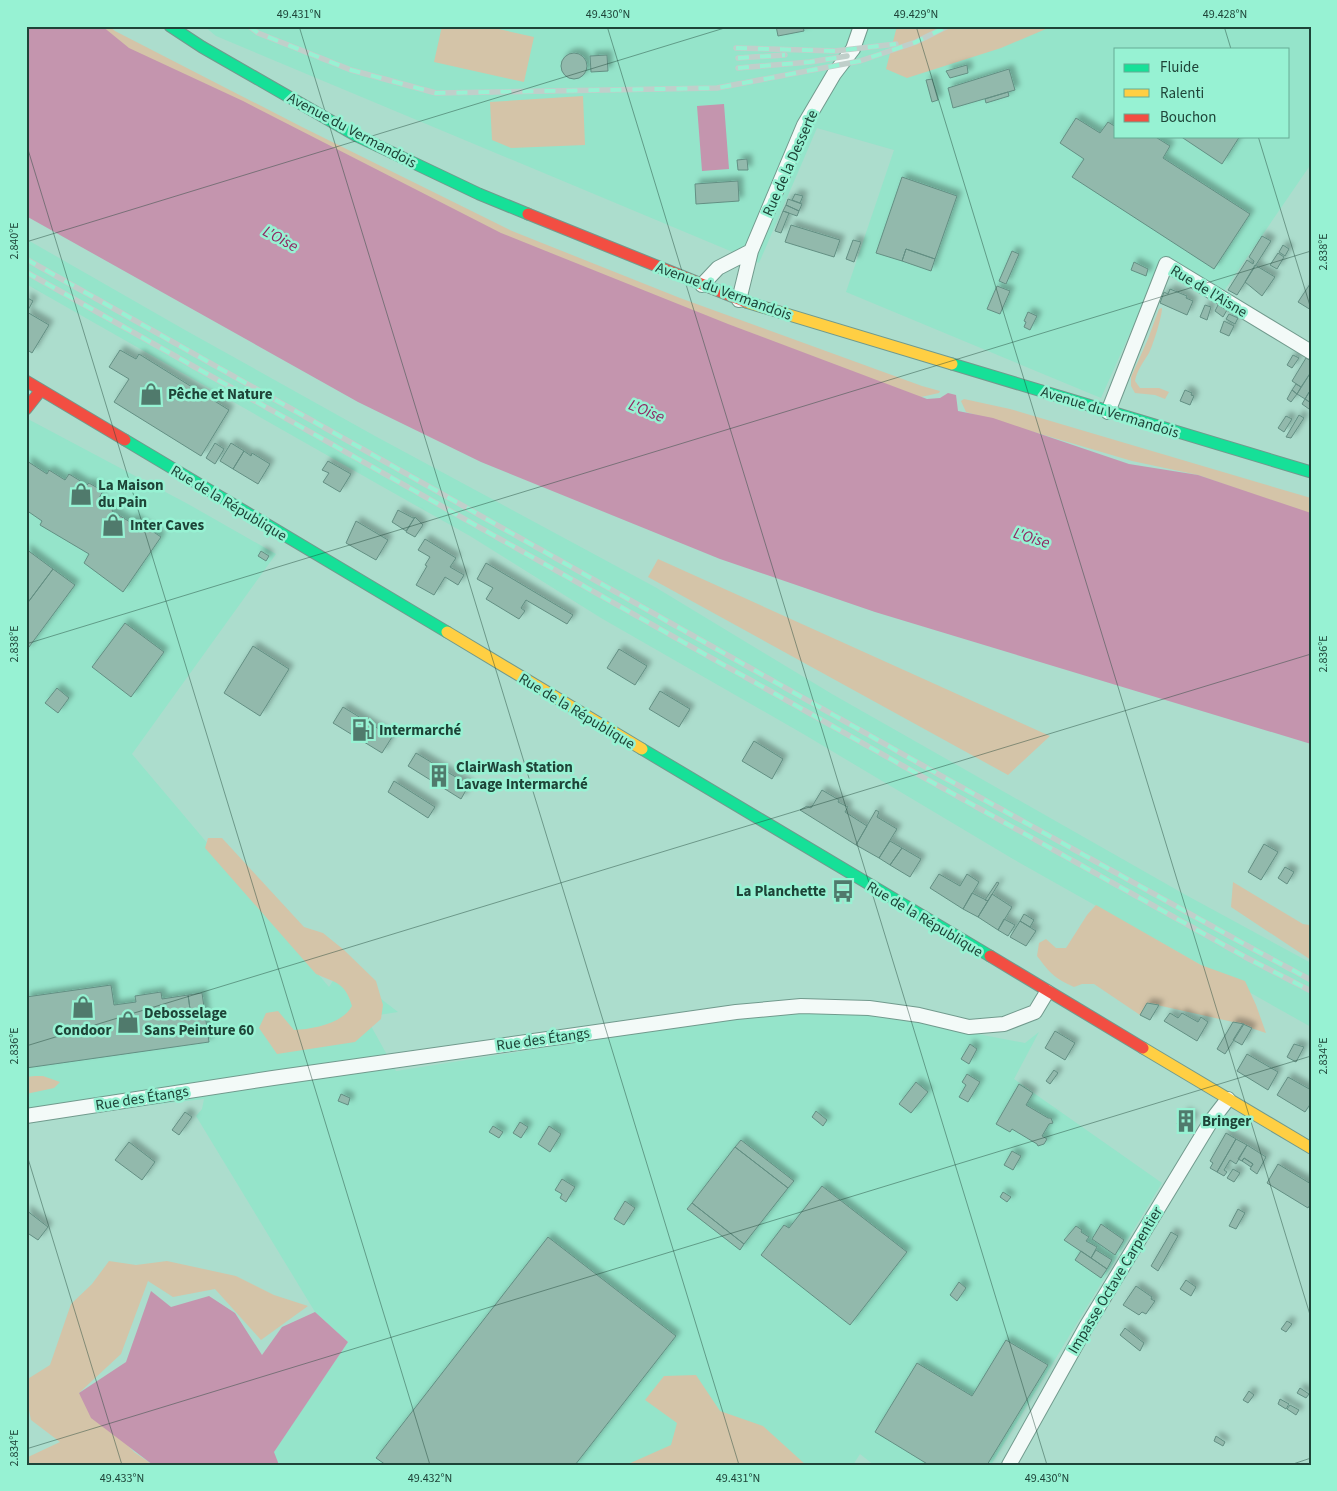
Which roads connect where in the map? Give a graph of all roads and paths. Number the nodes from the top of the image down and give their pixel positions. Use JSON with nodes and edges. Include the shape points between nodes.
{"nodes":[{"id":1,"x":170,"y":26,"type":"edge"},
{"id":2,"x":861,"y":26,"type":"edge"},
{"id":3,"x":751,"y":251,"type":"junction"},
{"id":4,"x":702,"y":285,"type":"junction"},
{"id":5,"x":738,"y":300,"type":"junction"},
{"id":6,"x":1311,"y":352,"type":"edge"},
{"id":7,"x":26,"y":381,"type":"edge"},
{"id":8,"x":41,"y":390,"type":"junction"},
{"id":9,"x":26,"y":409,"type":"edge"},
{"id":10,"x":1108,"y":412,"type":"junction"},
{"id":11,"x":1311,"y":472,"type":"edge"},
{"id":12,"x":1047,"y":992,"type":"junction"},
{"id":13,"x":1228,"y":1099,"type":"junction"},
{"id":14,"x":26,"y":1116,"type":"edge"},
{"id":15,"x":1311,"y":1148,"type":"edge"},
{"id":16,"x":1009,"y":1465,"type":"edge"}],
"edges":[{"from":1,"to":4,"type":"main road","name":"Avenue du Vermandois","via":[[357,136],[479,194]]},
{"from":2,"to":3,"type":"street","name":"Rue de la Desserte","via":[[853,49],[804,125]]},
{"from":3,"to":4,"type":"street","via":[[718,268]]},
{"from":3,"to":5,"type":"street","name":"Rue de la Desserte"},
{"from":4,"to":5,"type":"main road","name":"Avenue du Vermandois"},
{"from":5,"to":10,"type":"main road","name":"Avenue du Vermandois"},
{"from":6,"to":10,"type":"street","name":"Rue de l'Aisne","via":[[1166,264]]},
{"from":7,"to":8,"type":"main road","name":"Rue de la République"},
{"from":8,"to":9,"type":"main road"},
{"from":8,"to":12,"type":"main road","name":"Rue de la République"},
{"from":10,"to":11,"type":"main road","name":"Avenue du Vermandois"},
{"from":12,"to":13,"type":"main road","name":"Rue de la République"},
{"from":12,"to":14,"type":"street","name":"Rue des Étangs","via":[[1035,1012],[1004,1024],[969,1027],[869,1008],[801,1006],[736,1012]]},
{"from":13,"to":15,"type":"main road","name":"Rue de la République"},
{"from":13,"to":16,"type":"street","name":"Impasse Octave Carpentier","via":[[1210,1122],[1086,1327]]}]}
